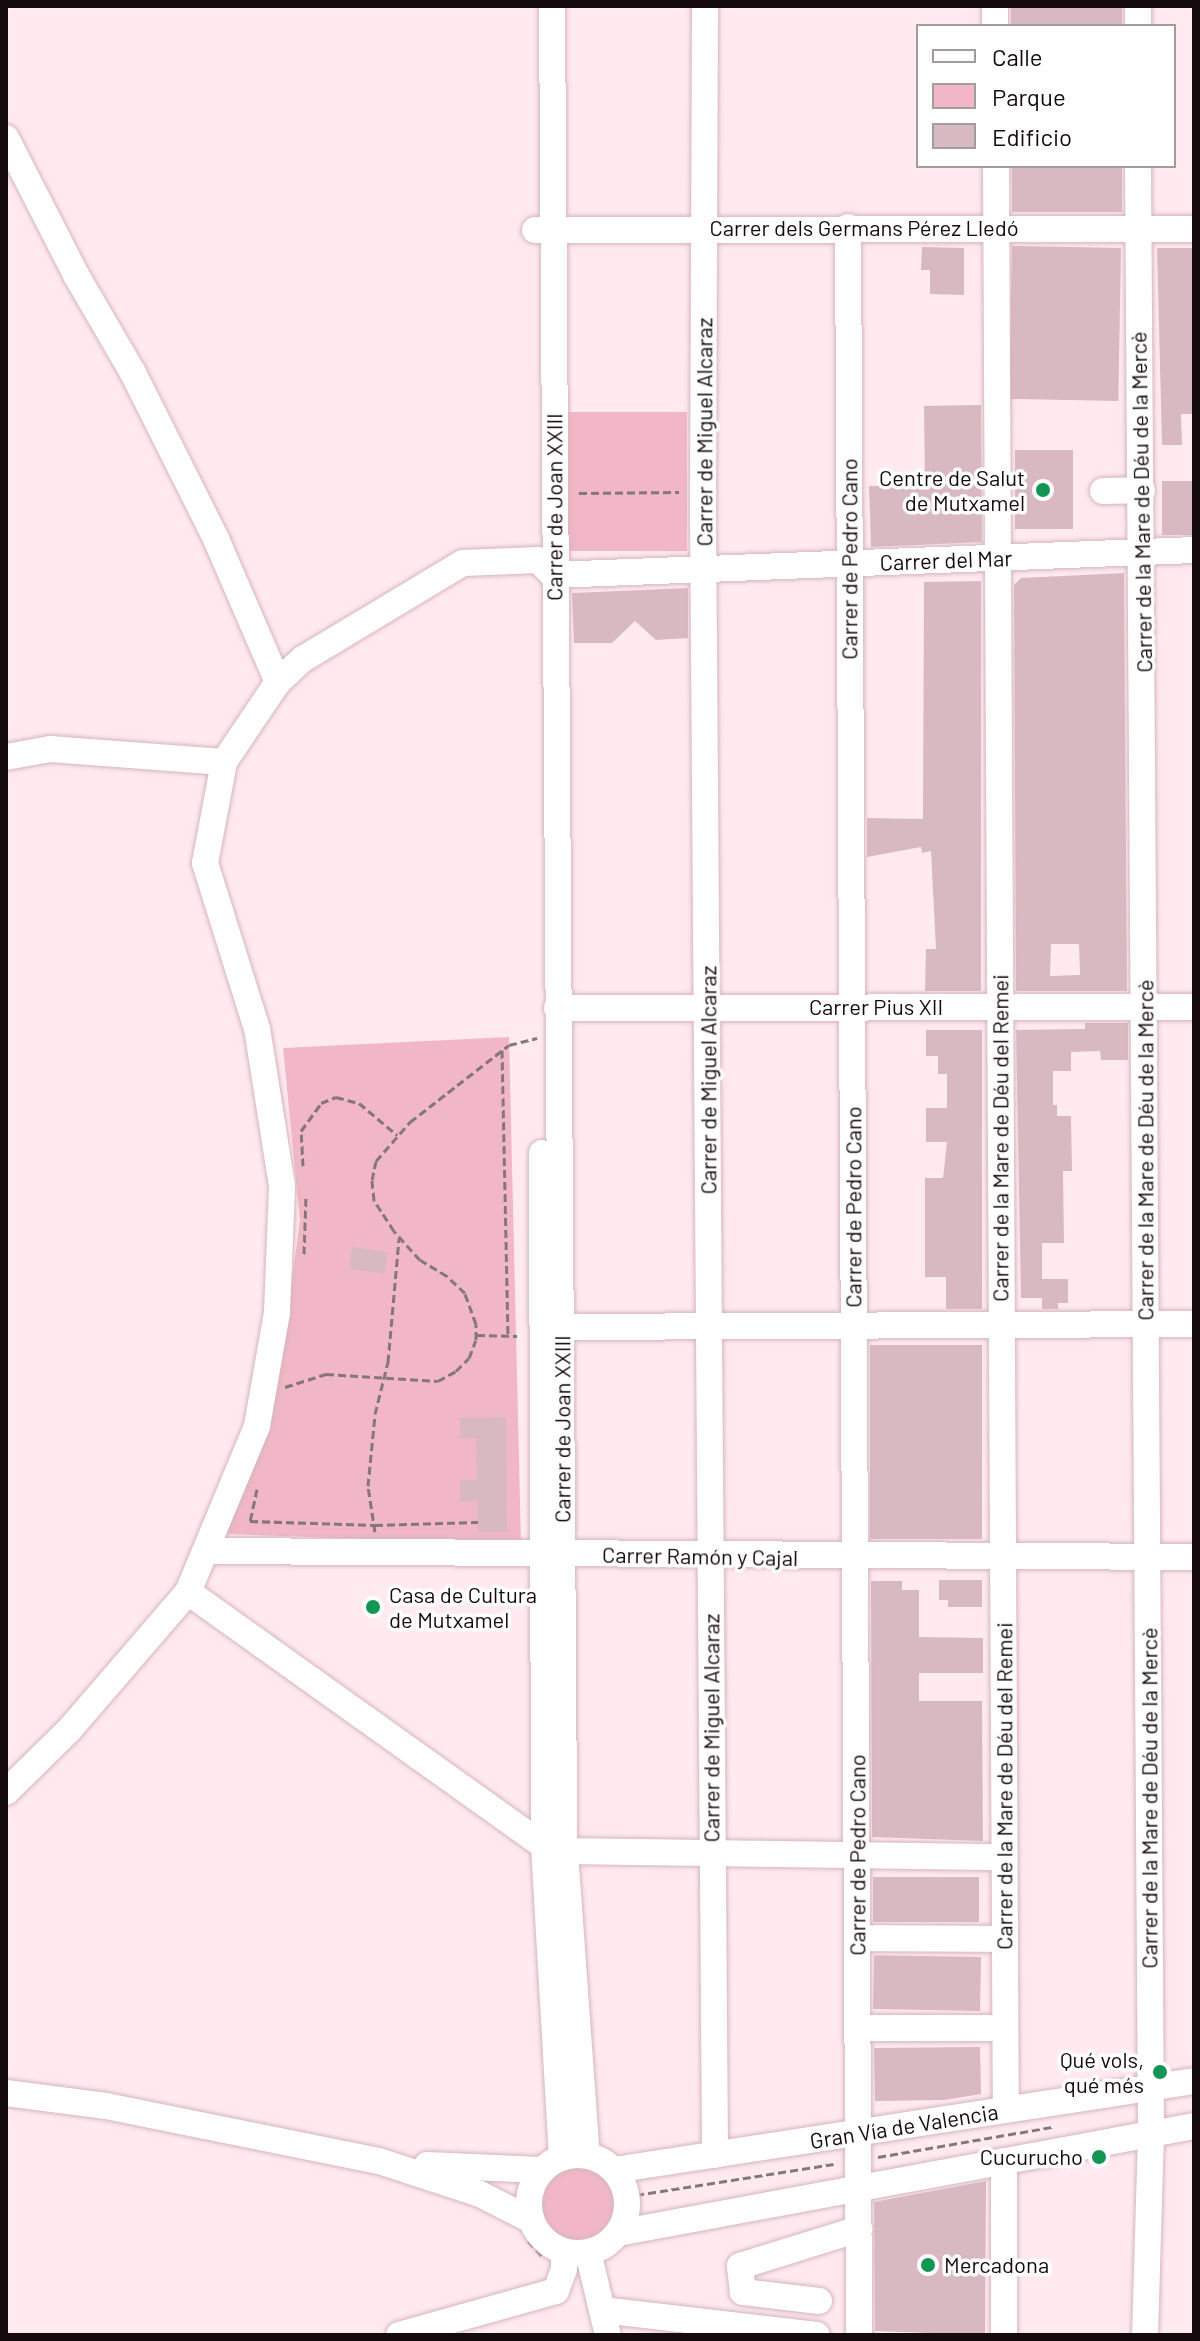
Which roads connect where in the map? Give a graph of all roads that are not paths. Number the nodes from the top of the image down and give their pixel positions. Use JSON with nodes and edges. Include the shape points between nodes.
{"nodes":[{"id":1,"x":535,"y":6,"type":"edge"},
{"id":2,"x":552,"y":6,"type":"edge"},
{"id":3,"x":705,"y":6,"type":"edge"},
{"id":4,"x":6,"y":138,"type":"edge"},
{"id":5,"x":996,"y":168,"type":"edge"},
{"id":6,"x":1138,"y":168,"type":"edge"},
{"id":7,"x":848,"y":227,"type":"junction"},
{"id":8,"x":705,"y":228,"type":"junction"},
{"id":9,"x":996,"y":228,"type":"junction"},
{"id":10,"x":1138,"y":229,"type":"junction"},
{"id":11,"x":1194,"y":229,"type":"edge"},
{"id":12,"x":544,"y":230,"type":"junction"},
{"id":13,"x":1142,"y":490,"type":"junction"},
{"id":14,"x":1103,"y":491,"type":"dead end"},
{"id":15,"x":1194,"y":550,"type":"edge"},
{"id":16,"x":1142,"y":553,"type":"junction"},
{"id":17,"x":998,"y":558,"type":"junction"},
{"id":18,"x":849,"y":564,"type":"junction"},
{"id":19,"x":545,"y":568,"type":"junction"},
{"id":20,"x":705,"y":569,"type":"junction"},
{"id":21,"x":278,"y":682,"type":"junction"},
{"id":22,"x":6,"y":757,"type":"edge"},
{"id":23,"x":224,"y":762,"type":"junction"},
{"id":24,"x":1000,"y":1006,"type":"junction"},
{"id":25,"x":1145,"y":1006,"type":"junction"},
{"id":26,"x":707,"y":1007,"type":"junction"},
{"id":27,"x":851,"y":1007,"type":"junction"},
{"id":28,"x":1194,"y":1007,"type":"edge"},
{"id":29,"x":557,"y":1008,"type":"junction"},
{"id":30,"x":1194,"y":1324,"type":"edge"},
{"id":31,"x":1146,"y":1325,"type":"junction"},
{"id":32,"x":853,"y":1326,"type":"junction"},
{"id":33,"x":1001,"y":1326,"type":"junction"},
{"id":34,"x":562,"y":1327,"type":"junction"},
{"id":35,"x":709,"y":1327,"type":"junction"},
{"id":36,"x":207,"y":1551,"type":"junction"},
{"id":37,"x":552,"y":1554,"type":"junction"},
{"id":38,"x":710,"y":1556,"type":"junction"},
{"id":39,"x":855,"y":1557,"type":"junction"},
{"id":40,"x":1194,"y":1557,"type":"edge"},
{"id":41,"x":1002,"y":1558,"type":"junction"},
{"id":42,"x":1148,"y":1559,"type":"junction"},
{"id":43,"x":188,"y":1592,"type":"junction"},
{"id":44,"x":6,"y":1792,"type":"edge"},
{"id":45,"x":558,"y":1845,"type":"junction"},
{"id":46,"x":712,"y":1852,"type":"junction"},
{"id":47,"x":857,"y":1854,"type":"junction"},
{"id":48,"x":1004,"y":1857,"type":"junction"},
{"id":49,"x":857,"y":1938,"type":"junction"},
{"id":50,"x":1005,"y":1939,"type":"junction"},
{"id":51,"x":858,"y":2028,"type":"junction"},
{"id":52,"x":1004,"y":2028,"type":"junction"},
{"id":53,"x":1194,"y":2081,"type":"edge"},
{"id":54,"x":1151,"y":2088,"type":"junction"},
{"id":55,"x":6,"y":2093,"type":"edge"},
{"id":56,"x":1006,"y":2110,"type":"junction"},
{"id":57,"x":1194,"y":2126,"type":"edge"},
{"id":58,"x":858,"y":2132,"type":"junction"},
{"id":59,"x":1151,"y":2134,"type":"junction"},
{"id":60,"x":715,"y":2155,"type":"junction"},
{"id":61,"x":379,"y":2161,"type":"junction"},
{"id":62,"x":564,"y":2161,"type":"junction"},
{"id":63,"x":1004,"y":2161,"type":"junction"},
{"id":64,"x":614,"y":2170,"type":"junction"},
{"id":65,"x":858,"y":2188,"type":"junction"},
{"id":66,"x":528,"y":2229,"type":"junction"},
{"id":67,"x":859,"y":2229,"type":"junction"},
{"id":68,"x":618,"y":2233,"type":"junction"},
{"id":69,"x":572,"y":2258,"type":"junction"},
{"id":70,"x":819,"y":2301,"type":"dead end"},
{"id":71,"x":605,"y":2322,"type":"edge"},
{"id":72,"x":399,"y":2335,"type":"edge"},
{"id":73,"x":817,"y":2335,"type":"edge"},
{"id":74,"x":859,"y":2335,"type":"edge"},
{"id":75,"x":1004,"y":2335,"type":"edge"},
{"id":76,"x":1145,"y":2335,"type":"edge"}],
"edges":[{"from":1,"to":12,"type":"street","name":"Carrer de Joan XXIII"},
{"from":2,"to":12,"type":"street","name":"Carrer de Joan XXIII"},
{"from":3,"to":8,"type":"street","name":"Carrer de Miguel Alcaraz"},
{"from":4,"to":21,"type":"street","via":[[203,512]]},
{"from":5,"to":9,"type":"street","name":"Carrer de la Mare de Déu del Remei"},
{"from":6,"to":10,"type":"street","name":"Carrer de la Mare de Déu de la Mercè"},
{"from":7,"to":8,"type":"street","name":"Carrer dels Germans Pérez Lledó"},
{"from":7,"to":9,"type":"street","name":"Carrer dels Germans Pérez Lledó"},
{"from":7,"to":18,"type":"street","name":"Carrer de Pedro Cano"},
{"from":8,"to":12,"type":"street","name":"Carrer dels Germans Pérez Lledó"},
{"from":8,"to":20,"type":"street","name":"Carrer de Miguel Alcaraz"},
{"from":9,"to":10,"type":"street","name":"Carrer dels Germans Pérez Lledó"},
{"from":9,"to":17,"type":"street","name":"Carrer de la Mare de Déu del Remei"},
{"from":10,"to":11,"type":"street","name":"Carrer dels Germans Pérez Lledó"},
{"from":10,"to":13,"type":"street","name":"Carrer de la Mare de Déu de la Mercè"},
{"from":12,"to":19,"type":"street","name":"Carrer de Joan XXIII"},
{"from":12,"to":19,"type":"street","name":"Carrer de Joan XXIII","via":[[553,493]]},
{"from":13,"to":14,"type":"street"},
{"from":13,"to":16,"type":"street","name":"Carrer de la Mare de Déu de la Mercè"},
{"from":15,"to":16,"type":"street","name":"Carrer del Mar"},
{"from":16,"to":17,"type":"street","name":"Carrer del Mar"},
{"from":16,"to":25,"type":"street","name":"Carrer de la Mare de Déu de la Mercè"},
{"from":17,"to":18,"type":"street","name":"Carrer del Mar"},
{"from":17,"to":24,"type":"street","name":"Carrer de la Mare de Déu del Remei"},
{"from":18,"to":20,"type":"street","name":"Carrer del Mar"},
{"from":18,"to":27,"type":"street","name":"Carrer de Pedro Cano"},
{"from":19,"to":20,"type":"street","name":"Carrer del Mar"},
{"from":19,"to":21,"type":"street","name":"Carrer del Mar","via":[[463,563],[303,659]]},
{"from":19,"to":29,"type":"street","name":"Carrer de Joan XXIII","via":[[554,613]]},
{"from":20,"to":26,"type":"street","name":"Carrer de Miguel Alcaraz"},
{"from":21,"to":23,"type":"street","name":"Carrer del Mar"},
{"from":22,"to":23,"type":"street","via":[[50,749]]},
{"from":23,"to":36,"type":"street","via":[[205,863],[257,1029],[282,1186],[277,1312],[257,1426]]},
{"from":24,"to":25,"type":"street","name":"Carrer Pius XII"},
{"from":24,"to":27,"type":"street","name":"Carrer Pius XII"},
{"from":24,"to":33,"type":"street","name":"Carrer de la Mare de Déu del Remei"},
{"from":25,"to":28,"type":"street","name":"Carrer Pius XII"},
{"from":25,"to":31,"type":"street","name":"Carrer de la Mare de Déu de la Mercè"},
{"from":26,"to":27,"type":"street","name":"Carrer Pius XII"},
{"from":26,"to":29,"type":"street","name":"Carrer Pius XII"},
{"from":26,"to":35,"type":"street","name":"Carrer de Miguel Alcaraz"},
{"from":27,"to":32,"type":"street","name":"Carrer de Pedro Cano"},
{"from":29,"to":34,"type":"street","name":"Carrer de Joan XXIII"},
{"from":29,"to":37,"type":"street","name":"Carrer de Joan XXIII","via":[[541,1052]]},
{"from":30,"to":31,"type":"street"},
{"from":31,"to":33,"type":"street"},
{"from":31,"to":42,"type":"street","name":"Carrer de la Mare de Déu de la Mercè"},
{"from":32,"to":33,"type":"street"},
{"from":32,"to":35,"type":"street"},
{"from":32,"to":39,"type":"street","name":"Carrer de Pedro Cano"},
{"from":33,"to":41,"type":"street","name":"Carrer de la Mare de Déu del Remei"},
{"from":34,"to":35,"type":"street"},
{"from":34,"to":37,"type":"street","name":"Carrer de Joan XXIII"},
{"from":35,"to":38,"type":"street","name":"Carrer de Miguel Alcaraz"},
{"from":36,"to":37,"type":"street","name":"Carrer Ramón y Cajal"},
{"from":36,"to":43,"type":"street"},
{"from":37,"to":38,"type":"street","name":"Carrer Ramón y Cajal"},
{"from":37,"to":45,"type":"street","name":"Carrer de Joan XXIII"},
{"from":38,"to":39,"type":"street","name":"Carrer Ramón y Cajal"},
{"from":38,"to":46,"type":"street","name":"Carrer de Miguel Alcaraz"},
{"from":39,"to":41,"type":"street","name":"Carrer Ramón y Cajal"},
{"from":39,"to":47,"type":"street","name":"Carrer de Pedro Cano"},
{"from":40,"to":42,"type":"street","name":"Carrer Ramón y Cajal"},
{"from":41,"to":42,"type":"street","name":"Carrer Ramón y Cajal"},
{"from":41,"to":48,"type":"street","name":"Carrer de la Mare de Déu del Remei"},
{"from":42,"to":54,"type":"street","name":"Carrer de la Mare de Déu de la Mercè"},
{"from":43,"to":44,"type":"street","via":[[70,1729]]},
{"from":43,"to":45,"type":"street"},
{"from":45,"to":46,"type":"street"},
{"from":45,"to":62,"type":"street","name":"Carrer de Joan XXIII"},
{"from":46,"to":47,"type":"street"},
{"from":46,"to":60,"type":"street","name":"Carrer de Miguel Alcaraz"},
{"from":47,"to":48,"type":"street"},
{"from":47,"to":49,"type":"street","name":"Carrer de Pedro Cano"},
{"from":48,"to":50,"type":"street","name":"Carrer de la Mare de Déu del Remei"},
{"from":49,"to":50,"type":"street"},
{"from":49,"to":51,"type":"street","name":"Carrer de Pedro Cano"},
{"from":50,"to":52,"type":"street","name":"Carrer de la Mare de Déu del Remei"},
{"from":51,"to":52,"type":"street"},
{"from":51,"to":58,"type":"street","name":"Carrer de Pedro Cano"},
{"from":52,"to":56,"type":"street","name":"Carrer de la Mare de Déu del Remei"},
{"from":53,"to":54,"type":"street","name":"Gran Vía de Valencia"},
{"from":54,"to":56,"type":"street","name":"Gran Vía de Valencia"},
{"from":54,"to":59,"type":"street","name":"Carrer de la Mare de Déu de la Mercè"},
{"from":55,"to":61,"type":"street","via":[[106,2106]]},
{"from":56,"to":58,"type":"street","name":"Gran Vía de Valencia"},
{"from":57,"to":59,"type":"street"},
{"from":58,"to":60,"type":"street","name":"Gran Vía de Valencia"},
{"from":58,"to":65,"type":"street","name":"Carrer de Pedro Cano"},
{"from":59,"to":63,"type":"street"},
{"from":59,"to":76,"type":"street","name":"Carrer de la Mare de Déu de la Mercè"},
{"from":60,"to":64,"type":"street","name":"Gran Vía de Valencia"},
{"from":61,"to":62,"type":"street"},
{"from":61,"to":66,"type":"street","via":[[480,2194]]},
{"from":62,"to":64,"type":"street"},
{"from":62,"to":66,"type":"street","via":[[530,2194]]},
{"from":63,"to":65,"type":"street"},
{"from":63,"to":75,"type":"street"},
{"from":64,"to":68,"type":"street","via":[[626,2190],[627,2212]]},
{"from":65,"to":67,"type":"street","name":"Carrer de Pedro Cano"},
{"from":65,"to":68,"type":"street"},
{"from":66,"to":69,"type":"street"},
{"from":67,"to":70,"type":"street","via":[[740,2266],[743,2292]]},
{"from":67,"to":74,"type":"street","name":"Carrer de Pedro Cano"},
{"from":68,"to":69,"type":"street","via":[[605,2246]]},
{"from":69,"to":71,"type":"street"},
{"from":69,"to":72,"type":"street","via":[[556,2291]]},
{"from":71,"to":73,"type":"street"}]}
